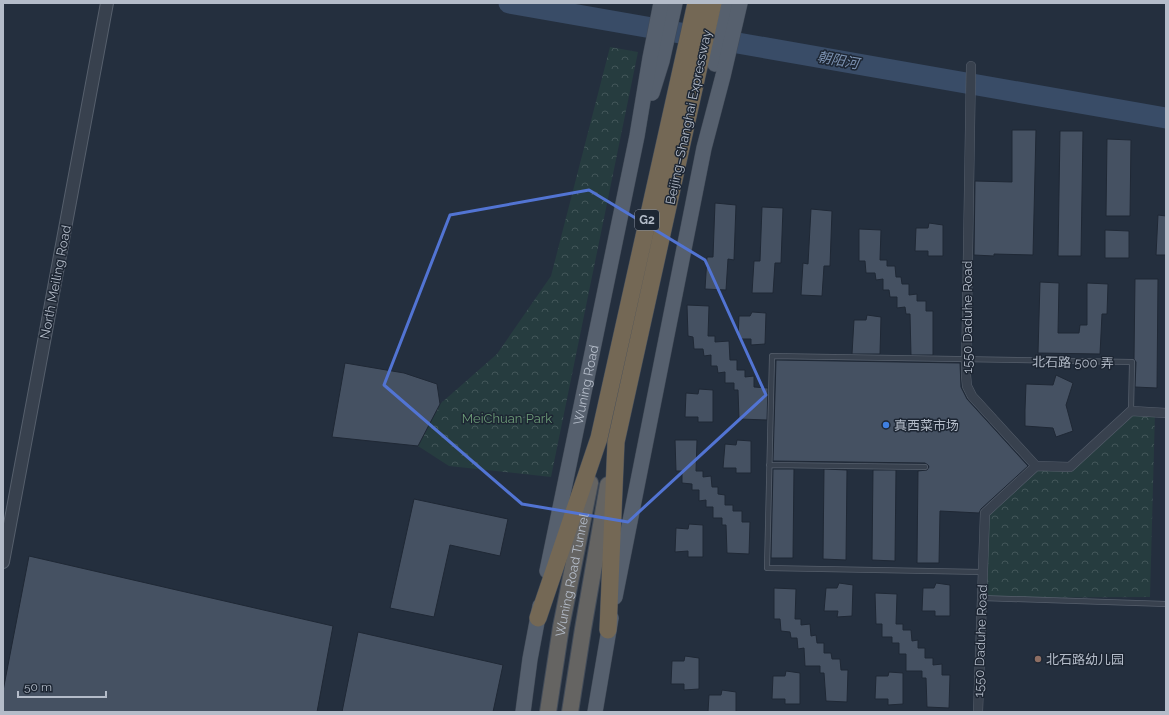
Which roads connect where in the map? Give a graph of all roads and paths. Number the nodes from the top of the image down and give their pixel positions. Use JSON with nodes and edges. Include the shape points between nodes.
{"nodes":[{"id":1,"x":107,"y":3,"type":"edge"},
{"id":2,"x":666,"y":3,"type":"edge"},
{"id":3,"x":696,"y":3,"type":"edge"},
{"id":4,"x":713,"y":3,"type":"edge"},
{"id":5,"x":729,"y":3,"type":"edge"},
{"id":6,"x":740,"y":3,"type":"edge"},
{"id":7,"x":971,"y":66,"type":"dead end"},
{"id":8,"x":718,"y":75,"type":"junction"},
{"id":9,"x":966,"y":360,"type":"junction"},
{"id":10,"x":1131,"y":411,"type":"junction"},
{"id":11,"x":1166,"y":413,"type":"edge"},
{"id":12,"x":599,"y":438,"type":"junction"},
{"id":13,"x":616,"y":442,"type":"junction"},
{"id":14,"x":769,"y":465,"type":"junction"},
{"id":15,"x":1036,"y":466,"type":"junction"},
{"id":16,"x":926,"y":467,"type":"dead end"},
{"id":17,"x":7,"y":519,"type":"edge"},
{"id":18,"x":3,"y":562,"type":"edge"},
{"id":19,"x":983,"y":572,"type":"junction"},
{"id":20,"x":982,"y":598,"type":"junction"},
{"id":21,"x":1166,"y":604,"type":"edge"},
{"id":22,"x":538,"y":618,"type":"junction"},
{"id":23,"x":608,"y":630,"type":"junction"},
{"id":24,"x":523,"y":712,"type":"edge"},
{"id":25,"x":548,"y":712,"type":"edge"},
{"id":26,"x":570,"y":712,"type":"edge"},
{"id":27,"x":595,"y":712,"type":"edge"},
{"id":28,"x":978,"y":712,"type":"edge"}],
"edges":[{"from":1,"to":17,"type":"street","name":"North Meiling Road"},
{"from":2,"to":22,"type":"main road","name":"Wuning Road"},
{"from":3,"to":12,"type":"highway","name":"Beijing–Shanghai Expressway","number":"G2"},
{"from":4,"to":13,"type":"highway","name":"Beijing–Shanghai Expressway","number":"G2"},
{"from":5,"to":8,"type":"main road"},
{"from":6,"to":8,"type":"main road"},
{"from":7,"to":9,"type":"street","name":"1550 Daduhe Road"},
{"from":8,"to":23,"type":"main road"},
{"from":9,"to":10,"type":"lane","name":"北石路 500 弄","via":[[1132,362]]},
{"from":9,"to":14,"type":"lane","via":[[772,356]]},
{"from":9,"to":15,"type":"street","name":"1550 Daduhe Road","via":[[966,375],[972,396]]},
{"from":10,"to":11,"type":"street"},
{"from":10,"to":15,"type":"street","via":[[1070,467]]},
{"from":12,"to":22,"type":"highway","name":"Beijing–Shanghai Expressway"},
{"from":12,"to":25,"type":"highway","name":"Wuning Road Tunnel","via":[[561,627]]},
{"from":13,"to":23,"type":"highway","name":"Beijing–Shanghai Expressway"},
{"from":13,"to":26,"type":"highway","name":"Wuning Road Tunnel"},
{"from":14,"to":16,"type":"lane"},
{"from":14,"to":19,"type":"lane","via":[[766,568]]},
{"from":15,"to":19,"type":"street","name":"1550 Daduhe Road","via":[[985,513]]},
{"from":17,"to":18,"type":"street","name":"North Meiling Road"},
{"from":19,"to":20,"type":"street","name":"1550 Daduhe Road"},
{"from":20,"to":21,"type":"lane"},
{"from":20,"to":28,"type":"street","name":"1550 Daduhe Road"},
{"from":22,"to":24,"type":"main road","name":"Wuning Road"},
{"from":23,"to":27,"type":"main road"}]}
